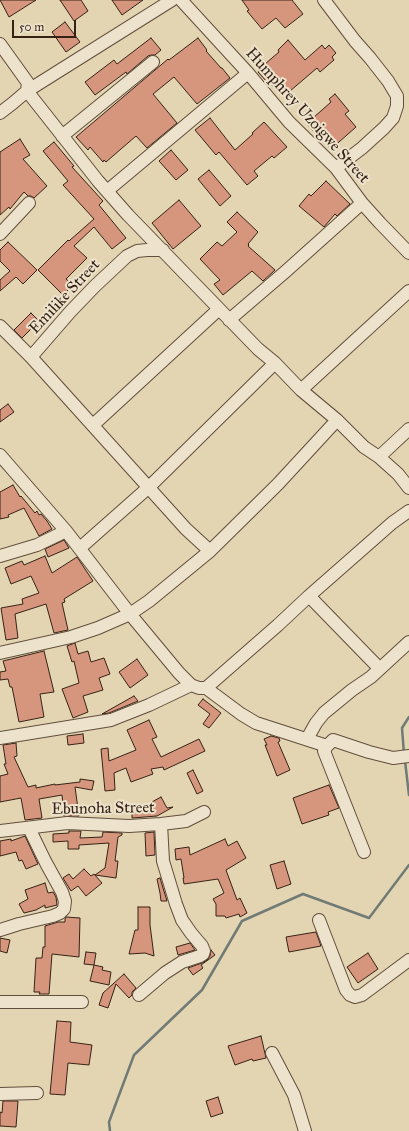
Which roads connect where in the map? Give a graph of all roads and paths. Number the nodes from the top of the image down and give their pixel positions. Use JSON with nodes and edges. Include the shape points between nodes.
{"nodes":[{"id":1,"x":172,"y":0,"type":"edge"},
{"id":2,"x":181,"y":0,"type":"edge"},
{"id":3,"x":324,"y":0,"type":"edge"},
{"id":4,"x":0,"y":44,"type":"edge"},
{"id":5,"x":153,"y":62,"type":"dead end"},
{"id":6,"x":248,"y":73,"type":"junction"},
{"id":7,"x":27,"y":90,"type":"junction"},
{"id":8,"x":0,"y":113,"type":"edge"},
{"id":9,"x":62,"y":136,"type":"junction"},
{"id":10,"x":336,"y":168,"type":"junction"},
{"id":11,"x":107,"y":191,"type":"junction"},
{"id":12,"x":29,"y":203,"type":"dead end"},
{"id":13,"x":362,"y":203,"type":"junction"},
{"id":14,"x":0,"y":234,"type":"edge"},
{"id":15,"x":162,"y":250,"type":"junction"},
{"id":16,"x":409,"y":253,"type":"edge"},
{"id":17,"x":409,"y":291,"type":"edge"},
{"id":18,"x":219,"y":309,"type":"junction"},
{"id":19,"x":229,"y":320,"type":"junction"},
{"id":20,"x":0,"y":326,"type":"edge"},
{"id":21,"x":31,"y":357,"type":"junction"},
{"id":22,"x":275,"y":363,"type":"junction"},
{"id":23,"x":301,"y":390,"type":"junction"},
{"id":24,"x":337,"y":420,"type":"junction"},
{"id":25,"x":93,"y":425,"type":"junction"},
{"id":26,"x":409,"y":429,"type":"edge"},
{"id":27,"x":0,"y":455,"type":"edge"},
{"id":28,"x":379,"y":457,"type":"junction"},
{"id":29,"x":148,"y":487,"type":"junction"},
{"id":30,"x":409,"y":488,"type":"edge"},
{"id":31,"x":409,"y":511,"type":"edge"},
{"id":32,"x":66,"y":532,"type":"junction"},
{"id":33,"x":80,"y":548,"type":"junction"},
{"id":34,"x":210,"y":551,"type":"junction"},
{"id":35,"x":0,"y":556,"type":"edge"},
{"id":36,"x":309,"y":596,"type":"junction"},
{"id":37,"x":130,"y":614,"type":"junction"},
{"id":38,"x":409,"y":642,"type":"edge"},
{"id":39,"x":0,"y":653,"type":"edge"},
{"id":40,"x":380,"y":669,"type":"junction"},
{"id":41,"x":191,"y":685,"type":"junction"},
{"id":42,"x":206,"y":688,"type":"junction"},
{"id":43,"x":0,"y":738,"type":"edge"},
{"id":44,"x":307,"y":739,"type":"junction"},
{"id":45,"x":327,"y":746,"type":"junction"},
{"id":46,"x":409,"y":756,"type":"edge"},
{"id":47,"x":204,"y":812,"type":"dead end"},
{"id":48,"x":161,"y":824,"type":"junction"},
{"id":49,"x":30,"y":828,"type":"junction"},
{"id":50,"x":0,"y":831,"type":"edge"},
{"id":51,"x":364,"y":852,"type":"dead end"},
{"id":52,"x":319,"y":920,"type":"dead end"},
{"id":53,"x":0,"y":930,"type":"edge"},
{"id":54,"x":409,"y":960,"type":"edge"},
{"id":55,"x":139,"y":995,"type":"dead end"},
{"id":56,"x":0,"y":1002,"type":"edge"},
{"id":57,"x":82,"y":1002,"type":"dead end"},
{"id":58,"x":272,"y":1053,"type":"dead end"},
{"id":59,"x":37,"y":1093,"type":"dead end"},
{"id":60,"x":0,"y":1094,"type":"edge"},
{"id":61,"x":305,"y":1131,"type":"edge"}],
"edges":[{"from":1,"to":7,"type":"street"},
{"from":2,"to":6,"type":"street","name":"Humphrey Uzoigwe Street"},
{"from":3,"to":10,"type":"street","via":[[388,81],[396,96],[397,106],[393,118],[384,128]]},
{"from":4,"to":7,"type":"street","via":[[28,83]]},
{"from":5,"to":9,"type":"street"},
{"from":6,"to":10,"type":"street","name":"Humphrey Uzoigwe Street","via":[[290,122]]},
{"from":6,"to":11,"type":"street"},
{"from":7,"to":8,"type":"street"},
{"from":7,"to":9,"type":"street"},
{"from":9,"to":11,"type":"street"},
{"from":10,"to":13,"type":"street","name":"Humphrey Uzoigwe Street"},
{"from":11,"to":15,"type":"street"},
{"from":12,"to":14,"type":"street"},
{"from":13,"to":16,"type":"street","name":"Humphrey Uzoigwe Street"},
{"from":13,"to":19,"type":"street"},
{"from":15,"to":18,"type":"street"},
{"from":15,"to":21,"type":"street","name":"Emilike Street","via":[[137,251],[127,256],[70,312]]},
{"from":17,"to":23,"type":"street"},
{"from":18,"to":19,"type":"street"},
{"from":18,"to":25,"type":"street"},
{"from":19,"to":22,"type":"street"},
{"from":20,"to":21,"type":"street","name":"Emilike Street"},
{"from":21,"to":25,"type":"street"},
{"from":22,"to":23,"type":"street"},
{"from":22,"to":29,"type":"street"},
{"from":23,"to":24,"type":"street"},
{"from":24,"to":28,"type":"street","via":[[364,447]]},
{"from":24,"to":34,"type":"street","via":[[278,484]]},
{"from":25,"to":29,"type":"street"},
{"from":26,"to":28,"type":"street"},
{"from":27,"to":32,"type":"street"},
{"from":28,"to":30,"type":"street"},
{"from":29,"to":33,"type":"street"},
{"from":29,"to":34,"type":"street"},
{"from":31,"to":36,"type":"street"},
{"from":32,"to":33,"type":"street"},
{"from":32,"to":35,"type":"street"},
{"from":33,"to":37,"type":"street"},
{"from":34,"to":37,"type":"street"},
{"from":36,"to":40,"type":"street"},
{"from":36,"to":42,"type":"street"},
{"from":37,"to":39,"type":"street","via":[[71,637]]},
{"from":37,"to":41,"type":"street"},
{"from":38,"to":40,"type":"street"},
{"from":40,"to":44,"type":"street","via":[[324,713]]},
{"from":41,"to":42,"type":"street"},
{"from":41,"to":43,"type":"street","via":[[111,720]]},
{"from":42,"to":44,"type":"street","via":[[256,723]]},
{"from":44,"to":45,"type":"street"},
{"from":45,"to":46,"type":"street","via":[[333,740],[393,758]]},
{"from":45,"to":51,"type":"street","via":[[324,751]]},
{"from":47,"to":48,"type":"street","name":"Ebunoha Street","via":[[186,821]]},
{"from":48,"to":49,"type":"street","name":"Ebunoha Street","via":[[129,826],[67,823]]},
{"from":48,"to":55,"type":"street","via":[[163,861],[176,904],[182,920],[204,951],[200,956],[169,970]]},
{"from":49,"to":50,"type":"street","name":"Ebunoha Street"},
{"from":49,"to":53,"type":"street","via":[[62,892],[64,909],[53,916]]},
{"from":52,"to":54,"type":"street","via":[[350,995],[362,995]]},
{"from":56,"to":57,"type":"street"},
{"from":58,"to":61,"type":"street","via":[[294,1096]]},
{"from":59,"to":60,"type":"street"}]}
